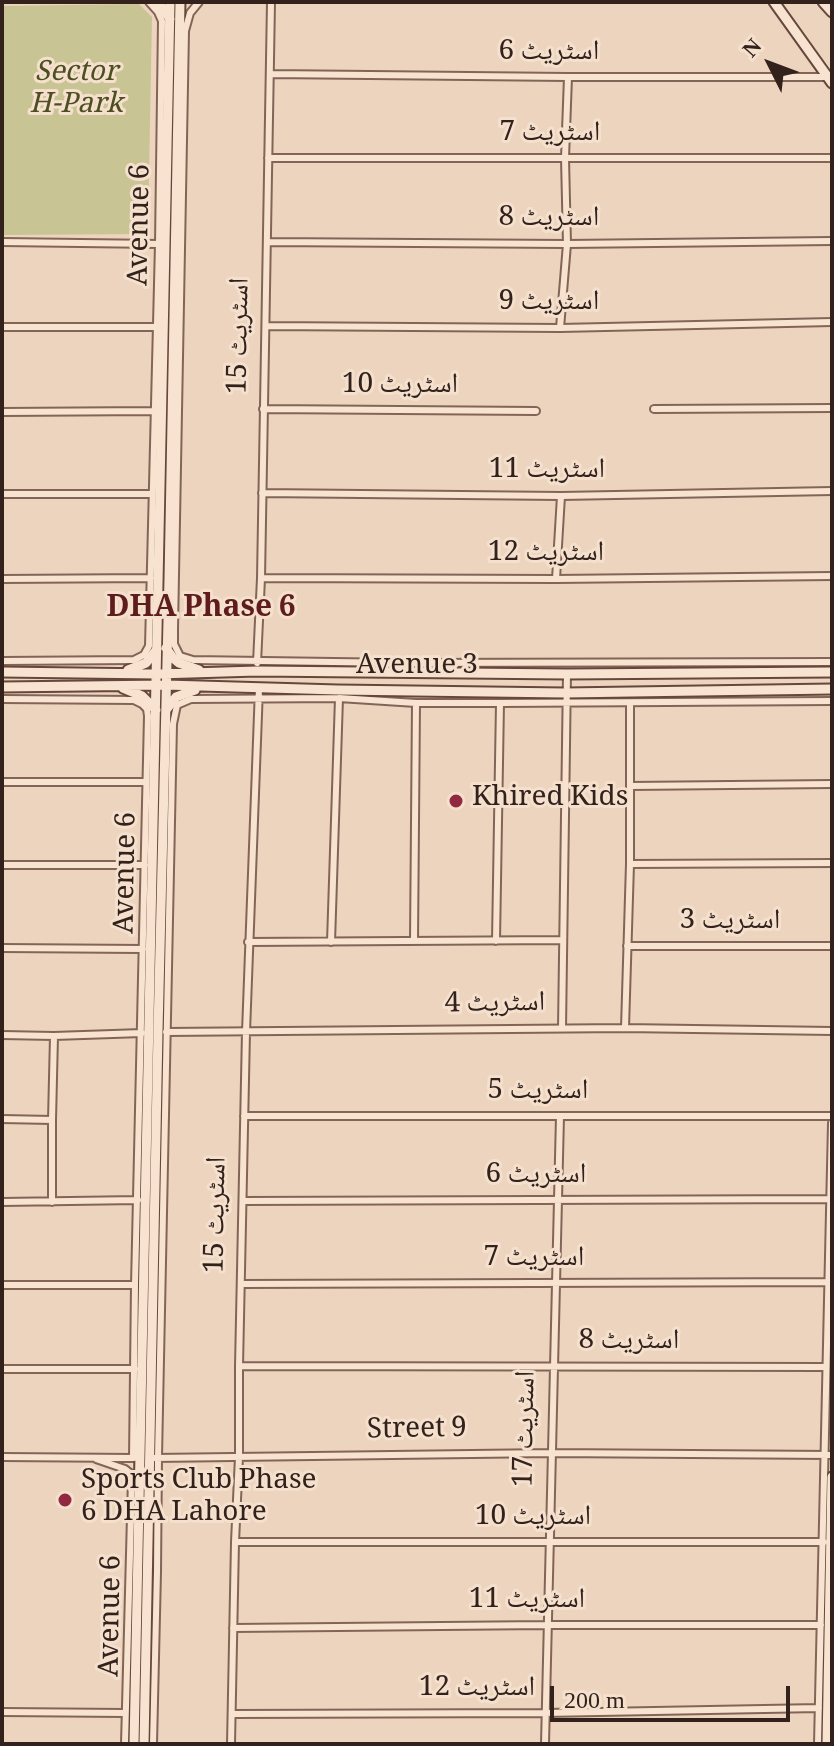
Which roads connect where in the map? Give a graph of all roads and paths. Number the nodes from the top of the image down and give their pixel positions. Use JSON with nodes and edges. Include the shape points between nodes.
{"nodes":[{"id":1,"x":149,"y":2,"type":"edge"},
{"id":2,"x":158,"y":2,"type":"edge"},
{"id":3,"x":170,"y":2,"type":"edge"},
{"id":4,"x":180,"y":2,"type":"edge"},
{"id":5,"x":191,"y":2,"type":"edge"},
{"id":6,"x":199,"y":2,"type":"edge"},
{"id":7,"x":271,"y":2,"type":"edge"},
{"id":8,"x":774,"y":2,"type":"edge"},
{"id":9,"x":787,"y":2,"type":"edge"},
{"id":10,"x":823,"y":2,"type":"edge"},
{"id":11,"x":832,"y":12,"type":"edge"},
{"id":12,"x":784,"y":13,"type":"junction"},
{"id":13,"x":174,"y":18,"type":"junction"},
{"id":14,"x":173,"y":62,"type":"junction"},
{"id":15,"x":270,"y":74,"type":"junction"},
{"id":16,"x":568,"y":77,"type":"junction"},
{"id":17,"x":830,"y":80,"type":"edge"},
{"id":18,"x":268,"y":158,"type":"junction"},
{"id":19,"x":565,"y":158,"type":"junction"},
{"id":20,"x":832,"y":158,"type":"edge"},
{"id":21,"x":832,"y":241,"type":"edge"},
{"id":22,"x":2,"y":242,"type":"edge"},
{"id":23,"x":267,"y":242,"type":"junction"},
{"id":24,"x":159,"y":244,"type":"junction"},
{"id":25,"x":567,"y":244,"type":"junction"},
{"id":26,"x":832,"y":322,"type":"edge"},
{"id":27,"x":266,"y":326,"type":"junction"},
{"id":28,"x":2,"y":327,"type":"edge"},
{"id":29,"x":156,"y":327,"type":"junction"},
{"id":30,"x":560,"y":328,"type":"junction"},
{"id":31,"x":832,"y":408,"type":"edge"},
{"id":32,"x":263,"y":409,"type":"junction"},
{"id":33,"x":654,"y":409,"type":"dead end"},
{"id":34,"x":154,"y":411,"type":"junction"},
{"id":35,"x":536,"y":411,"type":"dead end"},
{"id":36,"x":2,"y":412,"type":"edge"},
{"id":37,"x":832,"y":491,"type":"edge"},
{"id":38,"x":262,"y":493,"type":"junction"},
{"id":39,"x":2,"y":494,"type":"edge"},
{"id":40,"x":152,"y":494,"type":"junction"},
{"id":41,"x":561,"y":496,"type":"junction"},
{"id":42,"x":832,"y":576,"type":"edge"},
{"id":43,"x":151,"y":578,"type":"junction"},
{"id":44,"x":261,"y":578,"type":"junction"},
{"id":45,"x":2,"y":579,"type":"edge"},
{"id":46,"x":556,"y":579,"type":"junction"},
{"id":47,"x":163,"y":629,"type":"junction"},
{"id":48,"x":162,"y":648,"type":"junction"},
{"id":49,"x":2,"y":661,"type":"edge"},
{"id":50,"x":108,"y":661,"type":"junction"},
{"id":51,"x":832,"y":662,"type":"edge"},
{"id":52,"x":257,"y":665,"type":"junction"},
{"id":53,"x":2,"y":672,"type":"edge"},
{"id":54,"x":203,"y":672,"type":"junction"},
{"id":55,"x":832,"y":672,"type":"edge"},
{"id":56,"x":112,"y":673,"type":"junction"},
{"id":57,"x":567,"y":674,"type":"junction"},
{"id":58,"x":161,"y":680,"type":"junction"},
{"id":59,"x":117,"y":685,"type":"junction"},
{"id":60,"x":2,"y":687,"type":"edge"},
{"id":61,"x":202,"y":687,"type":"junction"},
{"id":62,"x":832,"y":689,"type":"edge"},
{"id":63,"x":259,"y":693,"type":"junction"},
{"id":64,"x":339,"y":698,"type":"junction"},
{"id":65,"x":565,"y":698,"type":"junction"},
{"id":66,"x":2,"y":699,"type":"edge"},
{"id":67,"x":832,"y":701,"type":"edge"},
{"id":68,"x":416,"y":703,"type":"junction"},
{"id":69,"x":500,"y":703,"type":"junction"},
{"id":70,"x":630,"y":703,"type":"junction"},
{"id":71,"x":161,"y":710,"type":"junction"},
{"id":72,"x":161,"y":725,"type":"junction"},
{"id":73,"x":2,"y":782,"type":"edge"},
{"id":74,"x":146,"y":782,"type":"junction"},
{"id":75,"x":832,"y":784,"type":"edge"},
{"id":76,"x":630,"y":786,"type":"junction"},
{"id":77,"x":832,"y":863,"type":"edge"},
{"id":78,"x":630,"y":864,"type":"junction"},
{"id":79,"x":2,"y":865,"type":"edge"},
{"id":80,"x":145,"y":865,"type":"junction"},
{"id":81,"x":562,"y":940,"type":"junction"},
{"id":82,"x":414,"y":941,"type":"junction"},
{"id":83,"x":496,"y":941,"type":"junction"},
{"id":84,"x":248,"y":942,"type":"junction"},
{"id":85,"x":331,"y":942,"type":"junction"},
{"id":86,"x":627,"y":946,"type":"junction"},
{"id":87,"x":832,"y":946,"type":"edge"},
{"id":88,"x":2,"y":948,"type":"edge"},
{"id":89,"x":143,"y":949,"type":"junction"},
{"id":90,"x":562,"y":1028,"type":"junction"},
{"id":91,"x":625,"y":1028,"type":"junction"},
{"id":92,"x":832,"y":1031,"type":"edge"},
{"id":93,"x":153,"y":1032,"type":"junction"},
{"id":94,"x":246,"y":1032,"type":"junction"},
{"id":95,"x":2,"y":1035,"type":"edge"},
{"id":96,"x":54,"y":1036,"type":"junction"},
{"id":97,"x":244,"y":1116,"type":"junction"},
{"id":98,"x":560,"y":1116,"type":"junction"},
{"id":99,"x":832,"y":1116,"type":"edge"},
{"id":100,"x":2,"y":1119,"type":"edge"},
{"id":101,"x":52,"y":1120,"type":"junction"},
{"id":102,"x":832,"y":1123,"type":"edge"},
{"id":103,"x":830,"y":1199,"type":"junction"},
{"id":104,"x":138,"y":1200,"type":"junction"},
{"id":105,"x":557,"y":1200,"type":"junction"},
{"id":106,"x":243,"y":1201,"type":"junction"},
{"id":107,"x":2,"y":1202,"type":"edge"},
{"id":108,"x":52,"y":1202,"type":"junction"},
{"id":109,"x":828,"y":1282,"type":"junction"},
{"id":110,"x":555,"y":1283,"type":"junction"},
{"id":111,"x":241,"y":1284,"type":"junction"},
{"id":112,"x":2,"y":1285,"type":"edge"},
{"id":113,"x":135,"y":1285,"type":"junction"},
{"id":114,"x":553,"y":1365,"type":"junction"},
{"id":115,"x":239,"y":1366,"type":"junction"},
{"id":116,"x":826,"y":1367,"type":"junction"},
{"id":117,"x":2,"y":1369,"type":"edge"},
{"id":118,"x":135,"y":1369,"type":"junction"},
{"id":119,"x":551,"y":1453,"type":"junction"},
{"id":120,"x":828,"y":1455,"type":"edge"},
{"id":121,"x":2,"y":1457,"type":"edge"},
{"id":122,"x":90,"y":1457,"type":"junction"},
{"id":123,"x":239,"y":1457,"type":"junction"},
{"id":124,"x":146,"y":1458,"type":"junction"},
{"id":125,"x":832,"y":1477,"type":"edge"},
{"id":126,"x":549,"y":1541,"type":"junction"},
{"id":127,"x":235,"y":1542,"type":"junction"},
{"id":128,"x":828,"y":1542,"type":"edge"},
{"id":129,"x":831,"y":1553,"type":"edge"},
{"id":130,"x":546,"y":1625,"type":"junction"},
{"id":131,"x":821,"y":1625,"type":"junction"},
{"id":132,"x":233,"y":1628,"type":"junction"},
{"id":133,"x":819,"y":1708,"type":"junction"},
{"id":134,"x":2,"y":1712,"type":"edge"},
{"id":135,"x":125,"y":1713,"type":"junction"},
{"id":136,"x":544,"y":1713,"type":"junction"},
{"id":137,"x":232,"y":1714,"type":"junction"},
{"id":138,"x":125,"y":1744,"type":"edge"},
{"id":139,"x":134,"y":1744,"type":"edge"},
{"id":140,"x":144,"y":1744,"type":"edge"},
{"id":141,"x":153,"y":1744,"type":"edge"},
{"id":142,"x":231,"y":1744,"type":"edge"},
{"id":143,"x":545,"y":1744,"type":"edge"},
{"id":144,"x":818,"y":1744,"type":"edge"},
{"id":145,"x":827,"y":1744,"type":"edge"}],
"edges":[{"from":1,"to":14,"type":"street","via":[[162,21]]},
{"from":2,"to":13,"type":"main road"},
{"from":3,"to":13,"type":"main road","name":"Avenue 6"},
{"from":4,"to":13,"type":"main road","name":"Avenue 6"},
{"from":5,"to":13,"type":"main road"},
{"from":6,"to":14,"type":"street","via":[[192,8]]},
{"from":7,"to":15,"type":"street","name":"اسٹریٹ 15"},
{"from":8,"to":12,"type":"main road"},
{"from":9,"to":12,"type":"main road"},
{"from":10,"to":11,"type":"main road"},
{"from":12,"to":17,"type":"main road"},
{"from":13,"to":14,"type":"main road","name":"Avenue 6"},
{"from":14,"to":24,"type":"street"},
{"from":14,"to":47,"type":"main road","name":"Avenue 6"},
{"from":15,"to":16,"type":"street","name":"اسٹریٹ 6"},
{"from":15,"to":18,"type":"street","name":"اسٹریٹ 15"},
{"from":16,"to":17,"type":"street","name":"اسٹریٹ 6"},
{"from":16,"to":19,"type":"street"},
{"from":18,"to":19,"type":"street","name":"اسٹریٹ 7"},
{"from":18,"to":23,"type":"street","name":"اسٹریٹ 15"},
{"from":19,"to":20,"type":"street","name":"اسٹریٹ 7"},
{"from":19,"to":25,"type":"street"},
{"from":21,"to":25,"type":"street","name":"اسٹریٹ 8"},
{"from":22,"to":24,"type":"street"},
{"from":23,"to":25,"type":"street","name":"اسٹریٹ 8"},
{"from":23,"to":27,"type":"street","name":"اسٹریٹ 15"},
{"from":24,"to":29,"type":"street"},
{"from":25,"to":30,"type":"street"},
{"from":26,"to":30,"type":"street","name":"اسٹریٹ 9"},
{"from":27,"to":30,"type":"street","name":"اسٹریٹ 9"},
{"from":27,"to":32,"type":"street","name":"اسٹریٹ 15"},
{"from":28,"to":29,"type":"street"},
{"from":29,"to":34,"type":"street"},
{"from":31,"to":33,"type":"street"},
{"from":32,"to":35,"type":"street","name":"اسٹریٹ 10"},
{"from":32,"to":38,"type":"street","name":"اسٹریٹ 15"},
{"from":34,"to":36,"type":"street"},
{"from":34,"to":40,"type":"street"},
{"from":37,"to":41,"type":"street","name":"اسٹریٹ 11"},
{"from":38,"to":41,"type":"street","name":"اسٹریٹ 11"},
{"from":38,"to":44,"type":"street","name":"اسٹریٹ 15"},
{"from":39,"to":40,"type":"street"},
{"from":40,"to":43,"type":"street"},
{"from":41,"to":46,"type":"street"},
{"from":42,"to":46,"type":"street","name":"اسٹریٹ 12"},
{"from":43,"to":45,"type":"street"},
{"from":43,"to":47,"type":"street"},
{"from":44,"to":46,"type":"street","name":"اسٹریٹ 12"},
{"from":44,"to":52,"type":"street","name":"اسٹریٹ 15"},
{"from":47,"to":48,"type":"main road","name":"Avenue 6"},
{"from":47,"to":50,"type":"street","via":[[144,655]]},
{"from":47,"to":52,"type":"street","via":[[184,658]]},
{"from":48,"to":54,"type":"main road","via":[[179,663]]},
{"from":48,"to":56,"type":"main road","via":[[146,663]]},
{"from":48,"to":58,"type":"main road","name":"Avenue 6"},
{"from":49,"to":50,"type":"street"},
{"from":50,"to":56,"type":"main road"},
{"from":51,"to":52,"type":"street"},
{"from":52,"to":54,"type":"main road","name":"Avenue 3"},
{"from":52,"to":57,"type":"main road","name":"Avenue 3"},
{"from":53,"to":56,"type":"main road","name":"Avenue 3"},
{"from":54,"to":58,"type":"main road","name":"Avenue 3"},
{"from":55,"to":57,"type":"main road","name":"Avenue 3"},
{"from":56,"to":58,"type":"main road","name":"Avenue 3"},
{"from":57,"to":65,"type":"street"},
{"from":58,"to":59,"type":"main road","name":"Avenue 3"},
{"from":58,"to":61,"type":"main road","name":"Avenue 3"},
{"from":58,"to":71,"type":"main road","name":"Avenue 6"},
{"from":59,"to":60,"type":"main road","name":"Avenue 3"},
{"from":59,"to":71,"type":"main road"},
{"from":61,"to":63,"type":"main road","name":"Avenue 3"},
{"from":61,"to":71,"type":"main road"},
{"from":62,"to":65,"type":"main road","name":"Avenue 3"},
{"from":63,"to":64,"type":"street"},
{"from":63,"to":65,"type":"main road","name":"Avenue 3"},
{"from":63,"to":72,"type":"street","via":[[185,700]]},
{"from":63,"to":84,"type":"street","name":"اسٹریٹ 15"},
{"from":64,"to":68,"type":"street"},
{"from":64,"to":85,"type":"street"},
{"from":65,"to":69,"type":"street"},
{"from":65,"to":70,"type":"street"},
{"from":65,"to":81,"type":"street"},
{"from":66,"to":72,"type":"street","via":[[134,700]]},
{"from":67,"to":70,"type":"street"},
{"from":68,"to":69,"type":"street"},
{"from":68,"to":82,"type":"street"},
{"from":69,"to":83,"type":"street"},
{"from":70,"to":76,"type":"street"},
{"from":71,"to":72,"type":"main road","name":"Avenue 6"},
{"from":72,"to":74,"type":"street"},
{"from":72,"to":93,"type":"main road","name":"Avenue 6"},
{"from":73,"to":74,"type":"street"},
{"from":74,"to":80,"type":"street"},
{"from":75,"to":76,"type":"street"},
{"from":76,"to":78,"type":"street"},
{"from":77,"to":78,"type":"street"},
{"from":78,"to":86,"type":"street"},
{"from":79,"to":80,"type":"street"},
{"from":80,"to":89,"type":"street"},
{"from":81,"to":83,"type":"street"},
{"from":81,"to":90,"type":"street"},
{"from":82,"to":83,"type":"street"},
{"from":82,"to":85,"type":"street"},
{"from":84,"to":85,"type":"street"},
{"from":84,"to":94,"type":"street","name":"اسٹریٹ 15"},
{"from":86,"to":87,"type":"street","name":"اسٹریٹ 3"},
{"from":86,"to":91,"type":"street"},
{"from":88,"to":89,"type":"street"},
{"from":89,"to":93,"type":"street"},
{"from":90,"to":91,"type":"street","name":"اسٹریٹ 4"},
{"from":90,"to":94,"type":"street","name":"اسٹریٹ 4"},
{"from":91,"to":92,"type":"street","name":"اسٹریٹ 4"},
{"from":93,"to":94,"type":"street","name":"اسٹریٹ 4"},
{"from":93,"to":96,"type":"street","name":"اسٹریٹ 4"},
{"from":93,"to":104,"type":"street"},
{"from":93,"to":124,"type":"main road","name":"Avenue 6"},
{"from":94,"to":97,"type":"street","name":"اسٹریٹ 15"},
{"from":95,"to":96,"type":"street","name":"اسٹریٹ 4"},
{"from":96,"to":101,"type":"street"},
{"from":97,"to":98,"type":"street","name":"اسٹریٹ 5"},
{"from":97,"to":106,"type":"street","name":"اسٹریٹ 15"},
{"from":98,"to":99,"type":"street","name":"اسٹریٹ 5"},
{"from":98,"to":105,"type":"street","name":"اسٹریٹ 17"},
{"from":100,"to":101,"type":"street"},
{"from":101,"to":108,"type":"street"},
{"from":102,"to":103,"type":"street"},
{"from":103,"to":105,"type":"street","name":"اسٹریٹ 6"},
{"from":103,"to":109,"type":"street"},
{"from":104,"to":108,"type":"street"},
{"from":104,"to":113,"type":"street"},
{"from":105,"to":106,"type":"street","name":"اسٹریٹ 6"},
{"from":105,"to":110,"type":"street","name":"اسٹریٹ 17"},
{"from":106,"to":111,"type":"street","name":"اسٹریٹ 15"},
{"from":107,"to":108,"type":"street"},
{"from":109,"to":110,"type":"street","name":"اسٹریٹ 7"},
{"from":109,"to":116,"type":"street"},
{"from":110,"to":111,"type":"street","name":"اسٹریٹ 7"},
{"from":110,"to":114,"type":"street","name":"اسٹریٹ 17"},
{"from":111,"to":115,"type":"street","name":"اسٹریٹ 15"},
{"from":112,"to":113,"type":"street"},
{"from":113,"to":118,"type":"street"},
{"from":114,"to":115,"type":"street","name":"اسٹریٹ 8"},
{"from":114,"to":116,"type":"street","name":"اسٹریٹ 8"},
{"from":114,"to":119,"type":"street","name":"اسٹریٹ 17"},
{"from":115,"to":123,"type":"street","name":"اسٹریٹ 15"},
{"from":116,"to":120,"type":"street"},
{"from":117,"to":118,"type":"street"},
{"from":118,"to":124,"type":"street"},
{"from":119,"to":120,"type":"street","name":"Street 9"},
{"from":119,"to":123,"type":"street","name":"Street 9"},
{"from":119,"to":126,"type":"street","name":"اسٹریٹ 17"},
{"from":120,"to":128,"type":"street"},
{"from":121,"to":122,"type":"street","name":"Street 9"},
{"from":122,"to":124,"type":"street","name":"Street 9"},
{"from":122,"to":135,"type":"street","via":[[125,1469],[132,1478]]},
{"from":123,"to":124,"type":"street","name":"Street 9"},
{"from":123,"to":127,"type":"street","name":"اسٹریٹ 15"},
{"from":124,"to":139,"type":"main road","name":"Avenue 6"},
{"from":124,"to":140,"type":"main road","name":"Avenue 6"},
{"from":124,"to":141,"type":"street","via":[[157,1572]]},
{"from":125,"to":128,"type":"main road"},
{"from":126,"to":127,"type":"street","name":"اسٹریٹ 10"},
{"from":126,"to":128,"type":"street","name":"اسٹریٹ 10"},
{"from":126,"to":130,"type":"street","name":"اسٹریٹ 17"},
{"from":127,"to":132,"type":"street","name":"اسٹریٹ 15"},
{"from":128,"to":129,"type":"main road"},
{"from":128,"to":131,"type":"street"},
{"from":129,"to":145,"type":"main road"},
{"from":130,"to":131,"type":"street","name":"اسٹریٹ 11"},
{"from":130,"to":132,"type":"street","name":"اسٹریٹ 11"},
{"from":130,"to":136,"type":"street","name":"اسٹریٹ 17"},
{"from":131,"to":133,"type":"street"},
{"from":132,"to":137,"type":"street","name":"اسٹریٹ 15"},
{"from":133,"to":136,"type":"street","name":"اسٹریٹ 12"},
{"from":133,"to":144,"type":"street"},
{"from":134,"to":135,"type":"street"},
{"from":135,"to":138,"type":"street"},
{"from":136,"to":137,"type":"street","name":"اسٹریٹ 12"},
{"from":136,"to":143,"type":"street","name":"اسٹریٹ 17"},
{"from":137,"to":142,"type":"street","name":"اسٹریٹ 15"}]}
